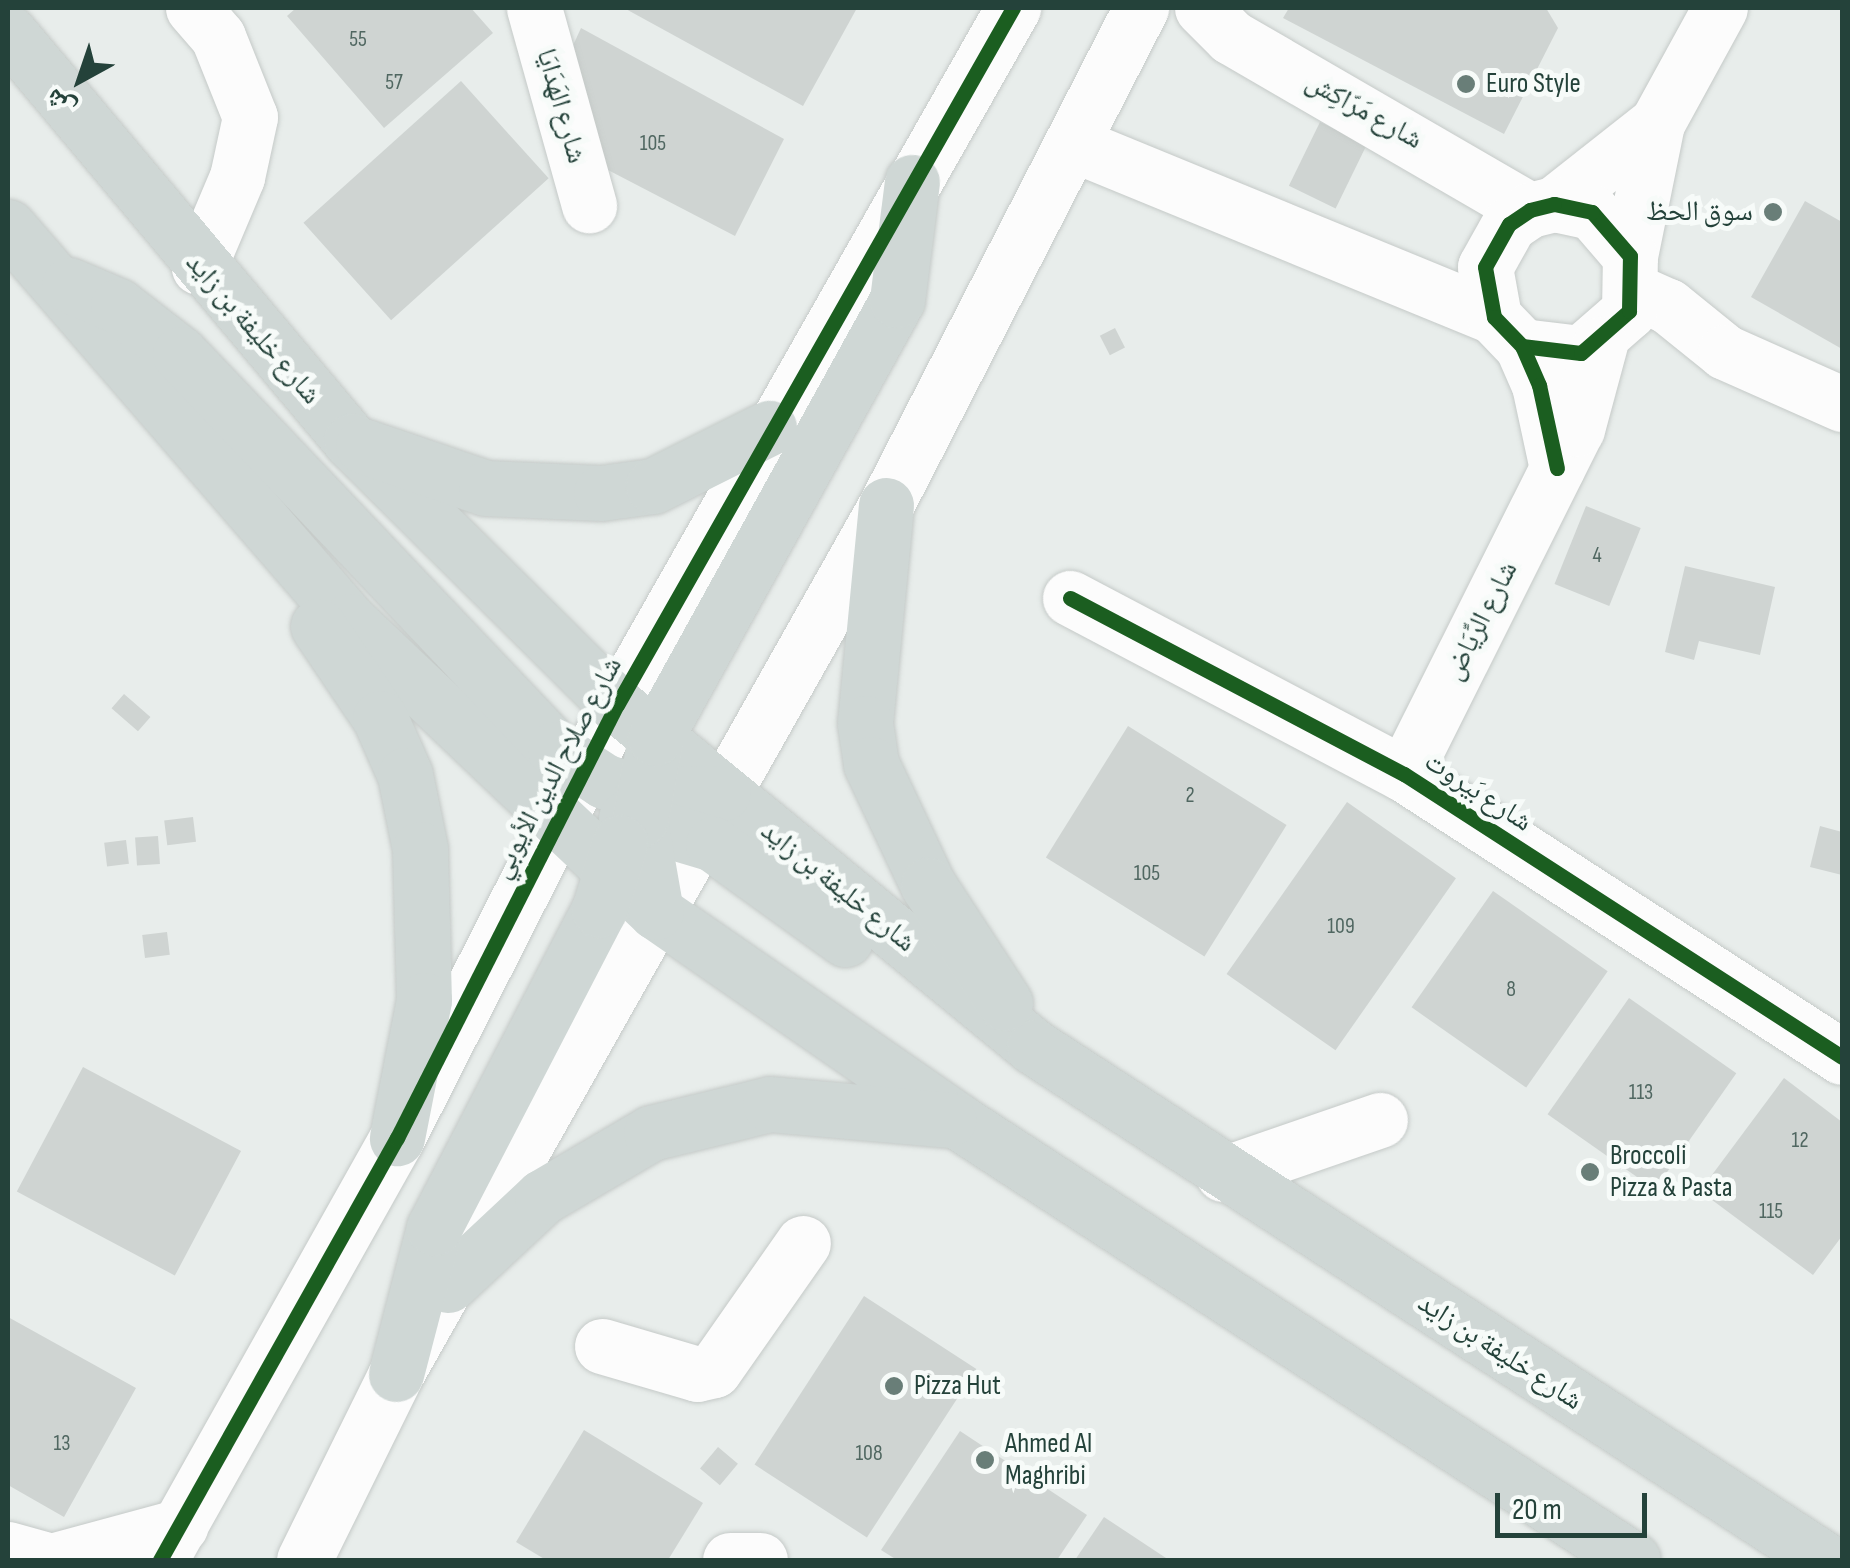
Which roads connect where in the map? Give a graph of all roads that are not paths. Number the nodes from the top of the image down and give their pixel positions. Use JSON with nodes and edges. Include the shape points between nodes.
{"nodes":[{"id":1,"x":194,"y":8,"type":"edge"},
{"id":2,"x":534,"y":8,"type":"edge"},
{"id":3,"x":1142,"y":8,"type":"edge"},
{"id":4,"x":1202,"y":8,"type":"edge"},
{"id":5,"x":1720,"y":8,"type":"edge"},
{"id":6,"x":1009,"y":10,"type":"edge"},
{"id":7,"x":8,"y":32,"type":"edge"},
{"id":8,"x":1656,"y":123,"type":"junction"},
{"id":9,"x":1073,"y":144,"type":"junction"},
{"id":10,"x":912,"y":182,"type":"junction"},
{"id":11,"x":589,"y":205,"type":"dead end"},
{"id":12,"x":1542,"y":208,"type":"junction"},
{"id":13,"x":8,"y":226,"type":"edge"},
{"id":14,"x":198,"y":267,"type":"junction"},
{"id":15,"x":50,"y":276,"type":"junction"},
{"id":16,"x":1620,"y":304,"type":"junction"},
{"id":17,"x":1508,"y":331,"type":"junction"},
{"id":18,"x":1842,"y":404,"type":"edge"},
{"id":19,"x":164,"y":414,"type":"junction"},
{"id":20,"x":770,"y":428,"type":"junction"},
{"id":21,"x":351,"y":441,"type":"junction"},
{"id":22,"x":1557,"y":468,"type":"junction"},
{"id":23,"x":886,"y":505,"type":"junction"},
{"id":24,"x":1070,"y":598,"type":"dead end"},
{"id":25,"x":636,"y":722,"type":"junction"},
{"id":26,"x":1404,"y":774,"type":"junction"},
{"id":27,"x":623,"y":798,"type":"junction"},
{"id":28,"x":710,"y":815,"type":"junction"},
{"id":29,"x":554,"y":824,"type":"junction"},
{"id":30,"x":612,"y":875,"type":"junction"},
{"id":31,"x":656,"y":912,"type":"junction"},
{"id":32,"x":1034,"y":1047,"type":"junction"},
{"id":33,"x":1842,"y":1057,"type":"edge"},
{"id":34,"x":956,"y":1120,"type":"junction"},
{"id":35,"x":1380,"y":1120,"type":"dead end"},
{"id":36,"x":1148,"y":1125,"type":"junction"},
{"id":37,"x":396,"y":1138,"type":"junction"},
{"id":38,"x":1222,"y":1174,"type":"junction"},
{"id":39,"x":802,"y":1243,"type":"dead end"},
{"id":40,"x":448,"y":1285,"type":"junction"},
{"id":41,"x":602,"y":1346,"type":"dead end"},
{"id":42,"x":396,"y":1374,"type":"junction"},
{"id":43,"x":170,"y":1543,"type":"edge"},
{"id":44,"x":8,"y":1549,"type":"edge"},
{"id":45,"x":52,"y":1560,"type":"edge"},
{"id":46,"x":304,"y":1560,"type":"edge"},
{"id":47,"x":730,"y":1560,"type":"edge"},
{"id":48,"x":760,"y":1560,"type":"edge"},
{"id":49,"x":1633,"y":1560,"type":"edge"},
{"id":50,"x":1825,"y":1560,"type":"edge"}],
"edges":[{"from":1,"to":14,"type":"street","via":[[218,37],[250,117],[249,143]]},
{"from":2,"to":11,"type":"street","name":"شارع الهَدَايَا"},
{"from":3,"to":9,"type":"street"},
{"from":4,"to":12,"type":"street","name":"شارع مَرّاكِش","via":[[1231,38]]},
{"from":5,"to":8,"type":"street","name":"شارع الرِّيَاض"},
{"from":6,"to":10,"type":"street","name":"شارع صلاح الدين الأيوبي"},
{"from":7,"to":14,"type":"main road","name":"شارع خليفة بن زايد"},
{"from":8,"to":12,"type":"street","name":"شارع الرِّيَاض"},
{"from":8,"to":16,"type":"street","name":"شارع الرِّيَاض"},
{"from":9,"to":17,"type":"street"},
{"from":9,"to":23,"type":"street"},
{"from":10,"to":20,"type":"street","name":"شارع صلاح الدين الأيوبي"},
{"from":10,"to":25,"type":"main road","via":[[897,300]]},
{"from":12,"to":16,"type":"street","via":[[1608,223]]},
{"from":12,"to":17,"type":"street","via":[[1509,224],[1485,267]]},
{"from":13,"to":15,"type":"main road"},
{"from":14,"to":21,"type":"main road","name":"شارع خليفة بن زايد"},
{"from":15,"to":19,"type":"main road"},
{"from":15,"to":27,"type":"main road","via":[[118,306],[180,354],[526,724]]},
{"from":16,"to":17,"type":"street","via":[[1562,356]]},
{"from":16,"to":18,"type":"street"},
{"from":16,"to":22,"type":"street","name":"شارع الرِّيَاض"},
{"from":17,"to":22,"type":"street"},
{"from":19,"to":29,"type":"main road","via":[[349,621]]},
{"from":19,"to":37,"type":"main road","via":[[254,552],[332,642],[405,775],[420,849],[426,955]]},
{"from":20,"to":21,"type":"main road","via":[[653,486],[600,493],[486,488]]},
{"from":20,"to":25,"type":"street","name":"شارع صلاح الدين الأيوبي"},
{"from":21,"to":25,"type":"main road","name":"شارع خليفة بن زايد"},
{"from":22,"to":26,"type":"street","name":"شارع الرِّيَاض"},
{"from":23,"to":28,"type":"street"},
{"from":23,"to":32,"type":"main road","via":[[866,723],[871,764],[928,885]]},
{"from":24,"to":26,"type":"street","name":"شارع بَيروت"},
{"from":25,"to":27,"type":"main road"},
{"from":25,"to":28,"type":"main road","name":"شارع خليفة بن زايد"},
{"from":26,"to":33,"type":"street","name":"شارع بَيروت"},
{"from":27,"to":28,"type":"main road"},
{"from":27,"to":29,"type":"main road"},
{"from":27,"to":30,"type":"main road"},
{"from":27,"to":31,"type":"main road"},
{"from":28,"to":31,"type":"street"},
{"from":28,"to":32,"type":"main road","name":"شارع خليفة بن زايد"},
{"from":28,"to":36,"type":"main road","via":[[738,858],[1038,1085],[1100,1117]]},
{"from":29,"to":30,"type":"main road"},
{"from":29,"to":37,"type":"street","name":"شارع صلاح الدين الأيوبي"},
{"from":30,"to":31,"type":"main road"},
{"from":30,"to":42,"type":"main road","via":[[434,1228]]},
{"from":31,"to":34,"type":"main road"},
{"from":31,"to":40,"type":"street"},
{"from":32,"to":36,"type":"main road","name":"شارع خليفة بن زايد"},
{"from":34,"to":40,"type":"main road","via":[[770,1104],[651,1133],[542,1197]]},
{"from":34,"to":49,"type":"main road"},
{"from":35,"to":38,"type":"street"},
{"from":36,"to":38,"type":"main road","name":"شارع خليفة بن زايد"},
{"from":37,"to":43,"type":"street","name":"شارع صلاح الدين الأيوبي"},
{"from":38,"to":50,"type":"main road","name":"شارع خليفة بن زايد"},
{"from":39,"to":41,"type":"street","via":[[714,1370],[697,1374]]},
{"from":40,"to":42,"type":"street"},
{"from":42,"to":46,"type":"street"},
{"from":43,"to":45,"type":"street"},
{"from":44,"to":45,"type":"street"},
{"from":47,"to":48,"type":"street"}]}
